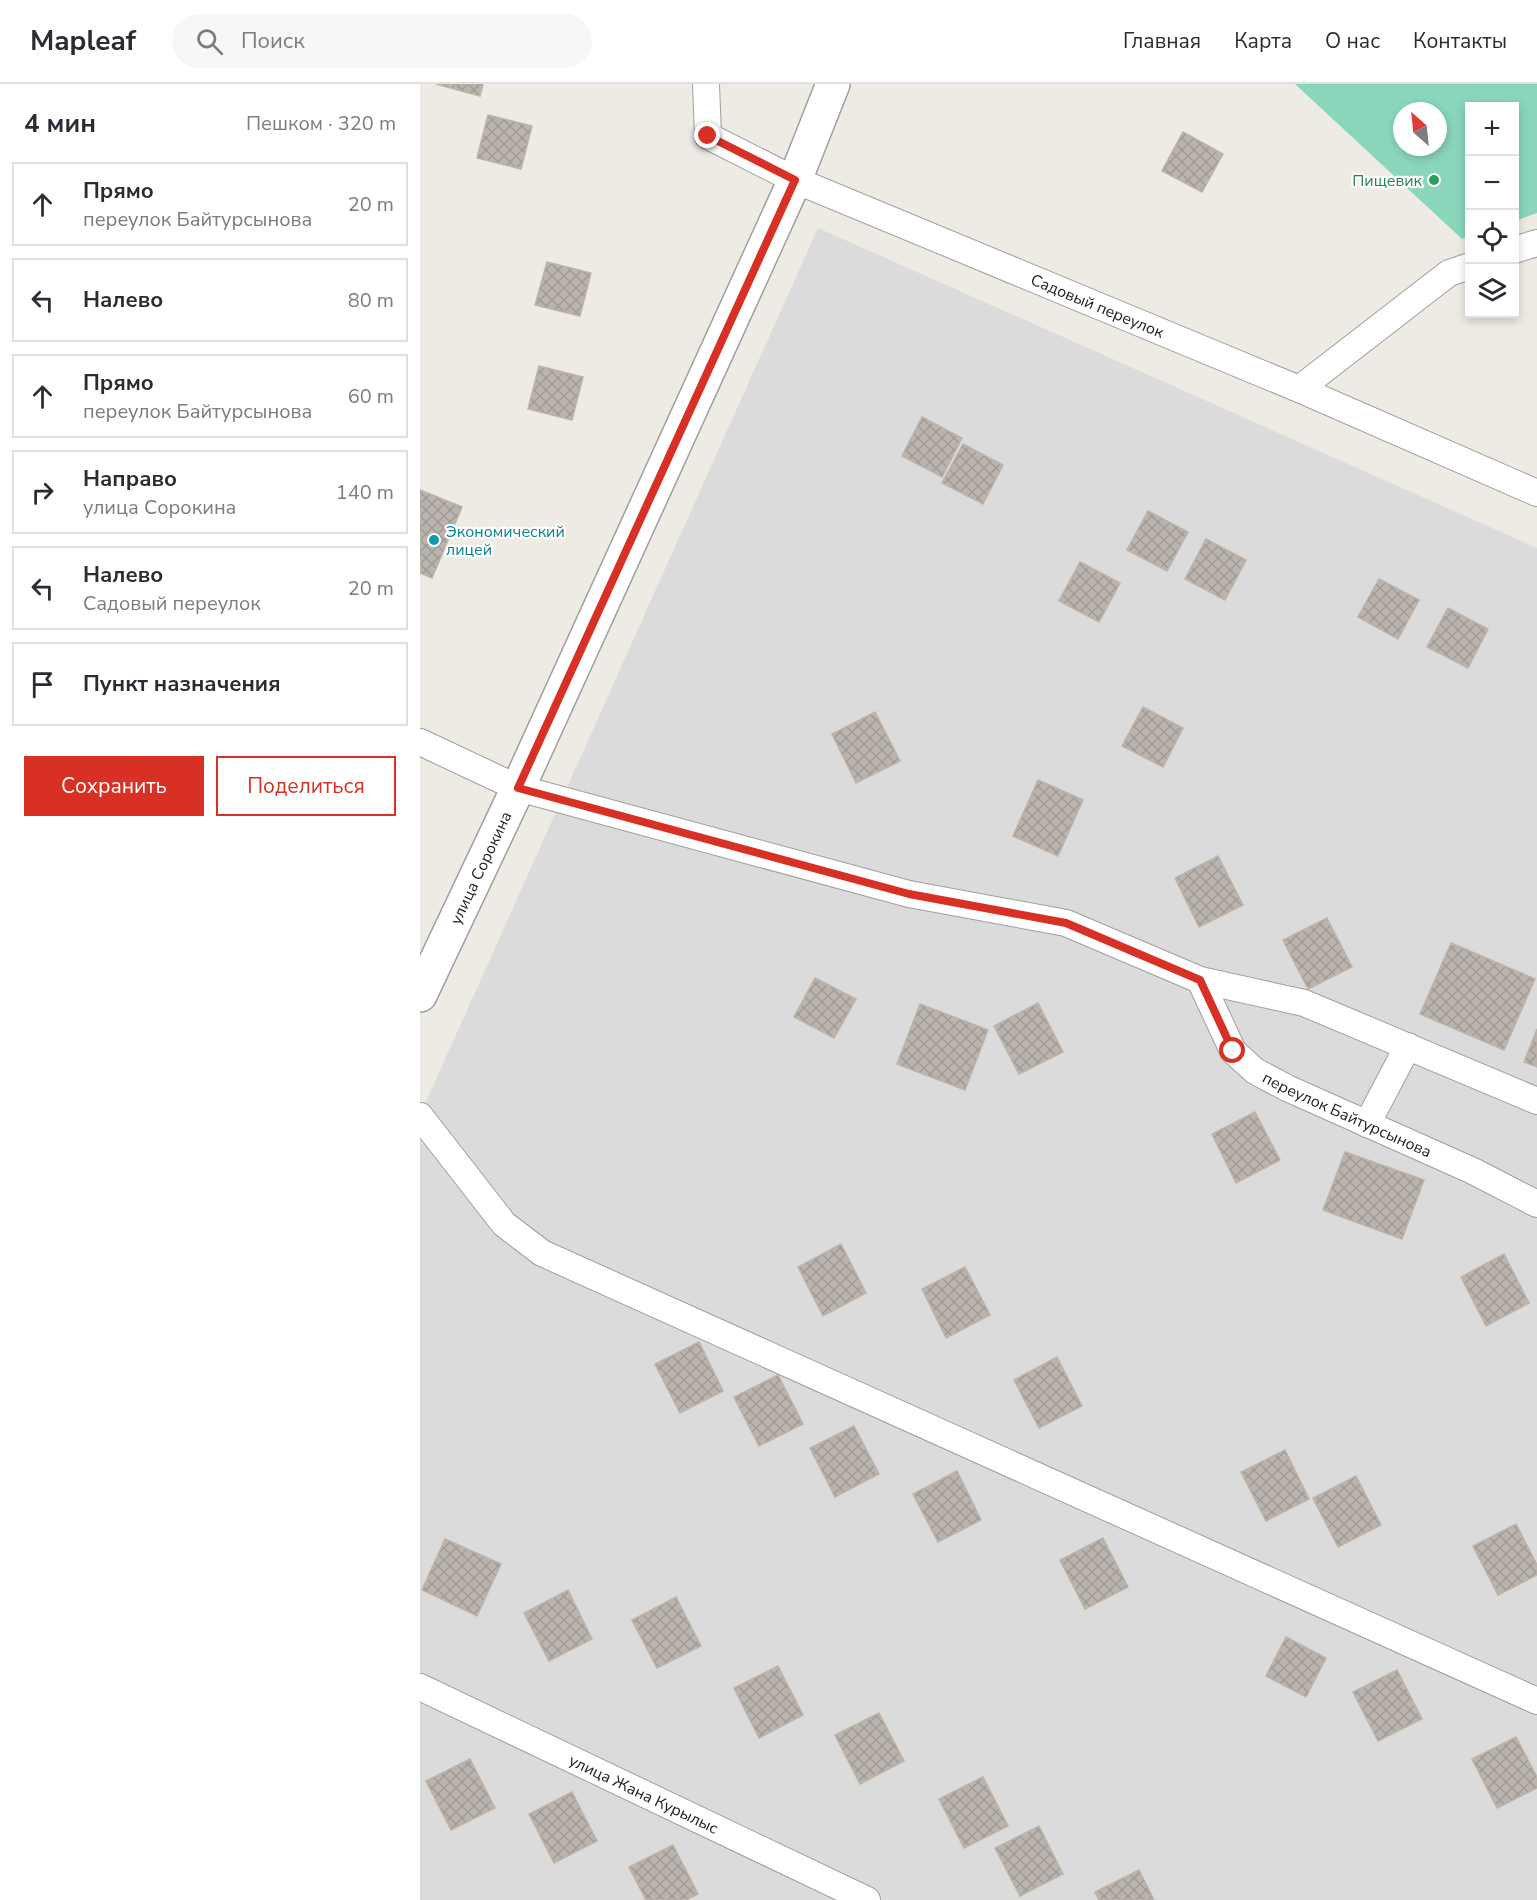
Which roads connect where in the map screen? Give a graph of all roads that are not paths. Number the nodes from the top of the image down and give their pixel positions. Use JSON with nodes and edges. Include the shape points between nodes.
{"nodes":[{"id":1,"x":706,"y":84,"type":"edge"},
{"id":2,"x":833,"y":84,"type":"edge"},
{"id":3,"x":795,"y":180,"type":"junction"},
{"id":4,"x":1537,"y":243,"type":"edge"},
{"id":5,"x":1519,"y":249,"type":"edge"},
{"id":6,"x":1465,"y":268,"type":"edge"},
{"id":7,"x":1299,"y":389,"type":"junction"},
{"id":8,"x":1537,"y":493,"type":"edge"},
{"id":9,"x":420,"y":742,"type":"edge"},
{"id":10,"x":518,"y":788,"type":"junction"},
{"id":11,"x":1200,"y":980,"type":"junction"},
{"id":12,"x":420,"y":995,"type":"edge"},
{"id":13,"x":1408,"y":1047,"type":"junction"},
{"id":14,"x":1537,"y":1101,"type":"edge"},
{"id":15,"x":420,"y":1116,"type":"edge"},
{"id":16,"x":1367,"y":1124,"type":"junction"},
{"id":17,"x":1537,"y":1204,"type":"edge"},
{"id":18,"x":420,"y":1687,"type":"edge"},
{"id":19,"x":1537,"y":1701,"type":"edge"},
{"id":20,"x":867,"y":1900,"type":"edge"}],
"edges":[{"from":1,"to":3,"type":"street","name":"Садовый переулок","via":[[708,136]]},
{"from":2,"to":3,"type":"street","name":"улица Сорокина"},
{"from":3,"to":7,"type":"street","name":"Садовый переулок"},
{"from":3,"to":10,"type":"street","name":"улица Сорокина"},
{"from":4,"to":5,"type":"street"},
{"from":6,"to":7,"type":"street","via":[[1449,273]]},
{"from":7,"to":8,"type":"street","name":"Садовый переулок"},
{"from":9,"to":10,"type":"street"},
{"from":10,"to":11,"type":"street","via":[[909,894],[1066,923]]},
{"from":10,"to":12,"type":"street","name":"улица Сорокина"},
{"from":11,"to":13,"type":"street","via":[[1304,1003]]},
{"from":11,"to":16,"type":"street","name":"переулок Байтурсынова","via":[[1233,1051],[1255,1071]]},
{"from":13,"to":14,"type":"street"},
{"from":13,"to":16,"type":"street"},
{"from":15,"to":19,"type":"street","via":[[504,1224],[542,1252]]},
{"from":16,"to":17,"type":"street","name":"переулок Байтурсынова"},
{"from":18,"to":20,"type":"street","name":"улица Жана Курылыс"}]}
